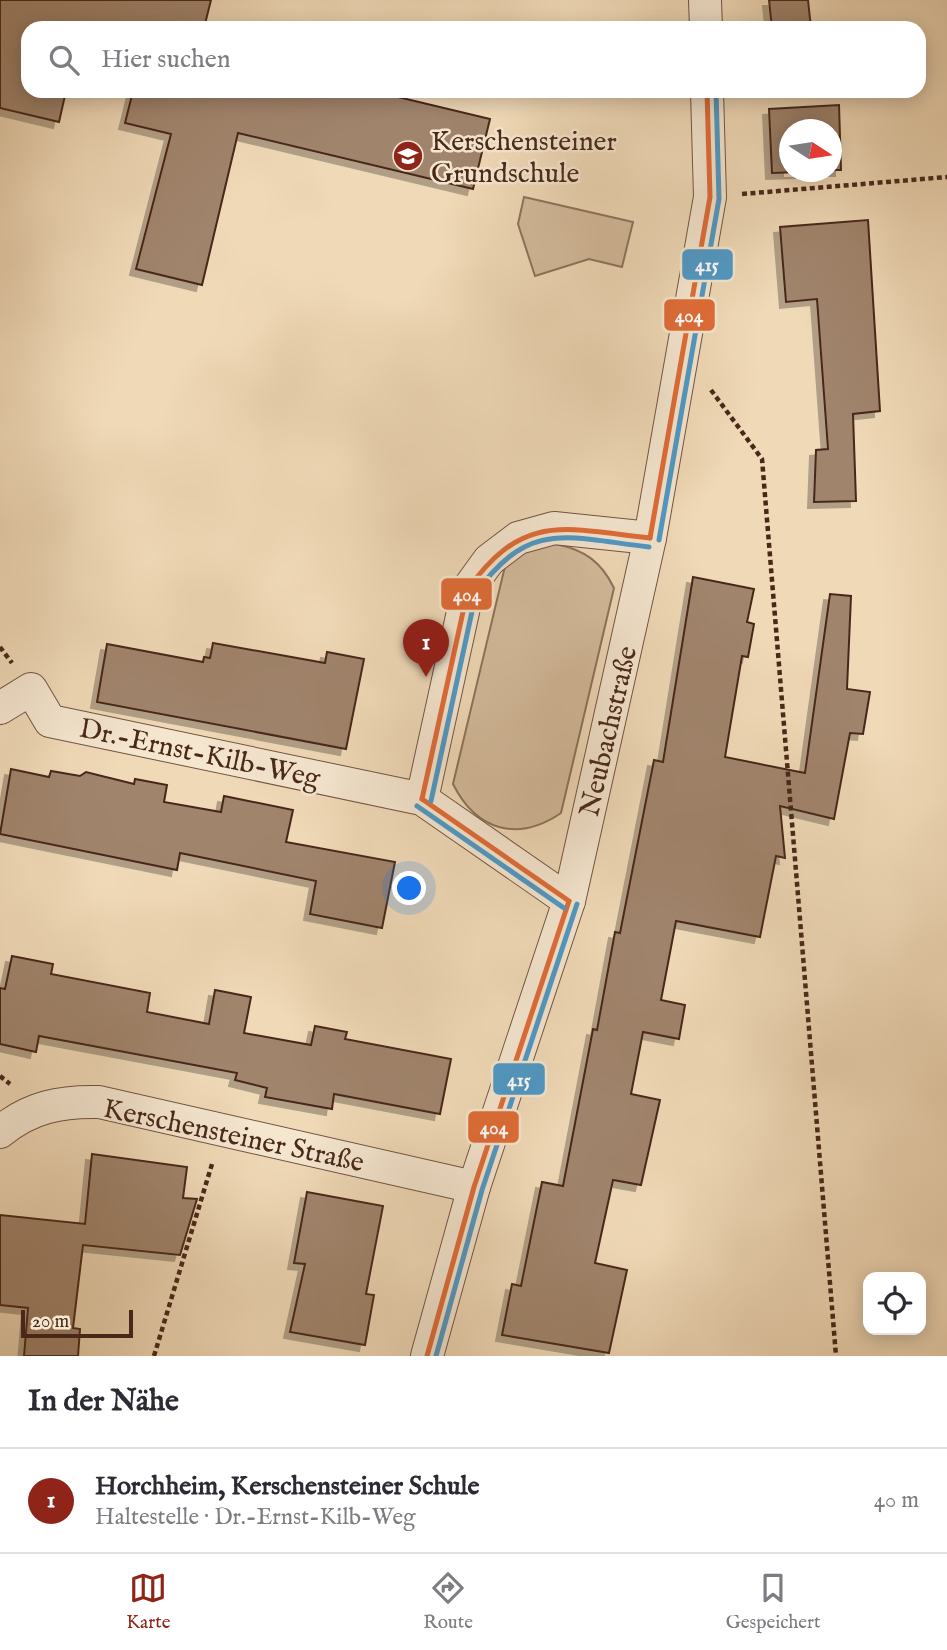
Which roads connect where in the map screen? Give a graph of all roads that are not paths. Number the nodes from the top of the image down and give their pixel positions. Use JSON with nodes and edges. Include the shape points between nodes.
{"nodes":[{"id":1,"x":705,"y":0,"type":"edge"},
{"id":2,"x":706,"y":21,"type":"edge"},
{"id":3,"x":707,"y":98,"type":"edge"},
{"id":4,"x":650,"y":538,"type":"junction"},
{"id":5,"x":0,"y":708,"type":"edge"},
{"id":6,"x":422,"y":799,"type":"junction"},
{"id":7,"x":569,"y":901,"type":"junction"},
{"id":8,"x":0,"y":1132,"type":"edge"},
{"id":9,"x":474,"y":1187,"type":"junction"},
{"id":10,"x":427,"y":1356,"type":"edge"}],
"edges":[{"from":1,"to":2,"type":"street"},
{"from":3,"to":4,"type":"street","name":"Neubachstraße","via":[[710,197]]},
{"from":4,"to":6,"type":"street","via":[[554,528],[518,538],[489,560],[468,589]]},
{"from":4,"to":7,"type":"street","name":"Neubachstraße"},
{"from":5,"to":6,"type":"street","name":"Dr.-Ernst-Kilb-Weg","via":[[31,689],[50,720]]},
{"from":6,"to":7,"type":"street","name":"Dr.-Ernst-Kilb-Weg"},
{"from":7,"to":9,"type":"street","name":"Neubachstraße"},
{"from":8,"to":9,"type":"street","name":"Kerschensteiner Straße","via":[[32,1111],[76,1101],[99,1102]]},
{"from":9,"to":10,"type":"street","name":"Neubachstraße"}]}
